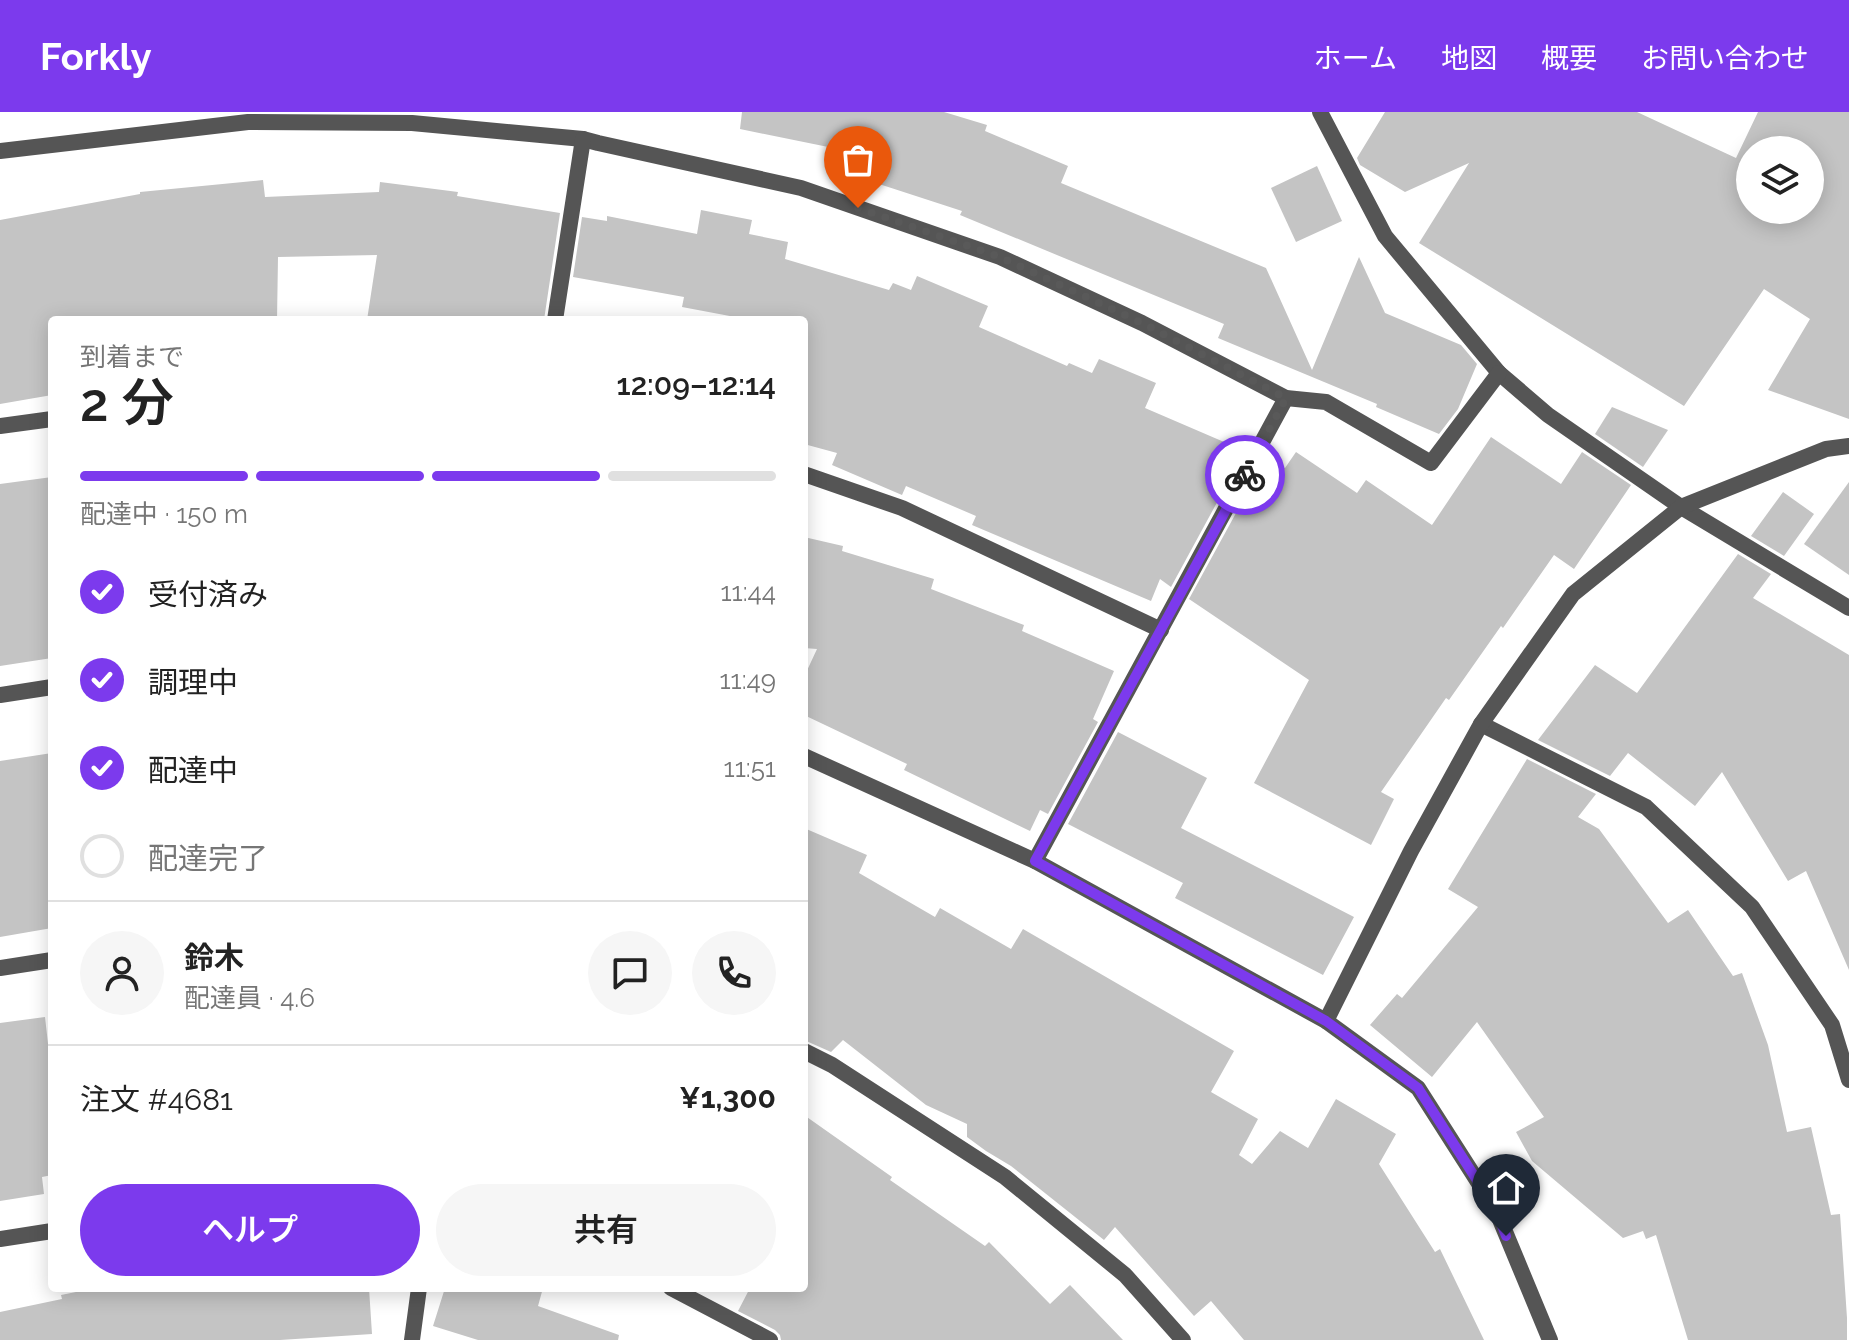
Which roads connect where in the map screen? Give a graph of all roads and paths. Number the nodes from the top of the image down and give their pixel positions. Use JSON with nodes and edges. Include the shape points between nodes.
{"nodes":[{"id":1,"x":1320,"y":112,"type":"edge"},
{"id":2,"x":305,"y":117,"type":"edge"},
{"id":3,"x":583,"y":139,"type":"junction"},
{"id":4,"x":0,"y":151,"type":"edge"},
{"id":5,"x":556,"y":316,"type":"edge"},
{"id":6,"x":1499,"y":373,"type":"junction"},
{"id":7,"x":1286,"y":398,"type":"junction"},
{"id":8,"x":48,"y":420,"type":"edge"},
{"id":9,"x":0,"y":426,"type":"edge"},
{"id":10,"x":1849,"y":446,"type":"edge"},
{"id":11,"x":808,"y":475,"type":"edge"},
{"id":12,"x":1681,"y":507,"type":"junction"},
{"id":13,"x":1849,"y":608,"type":"edge"},
{"id":14,"x":1161,"y":630,"type":"junction"},
{"id":15,"x":48,"y":688,"type":"edge"},
{"id":16,"x":0,"y":695,"type":"edge"},
{"id":17,"x":1481,"y":724,"type":"junction"},
{"id":18,"x":808,"y":758,"type":"edge"},
{"id":19,"x":1035,"y":861,"type":"junction"},
{"id":20,"x":48,"y":961,"type":"edge"},
{"id":21,"x":0,"y":968,"type":"edge"},
{"id":22,"x":1326,"y":1021,"type":"junction"},
{"id":23,"x":808,"y":1053,"type":"edge"},
{"id":24,"x":1849,"y":1080,"type":"edge"},
{"id":25,"x":48,"y":1232,"type":"edge"},
{"id":26,"x":0,"y":1239,"type":"edge"},
{"id":27,"x":418,"y":1292,"type":"edge"},
{"id":28,"x":679,"y":1292,"type":"edge"},
{"id":29,"x":412,"y":1340,"type":"edge"},
{"id":30,"x":770,"y":1340,"type":"edge"},
{"id":31,"x":1183,"y":1340,"type":"edge"},
{"id":32,"x":1550,"y":1340,"type":"edge"}],
"edges":[{"from":1,"to":6,"type":"street","via":[[1385,236]]},
{"from":2,"to":3,"type":"street"},
{"from":2,"to":4,"type":"street"},
{"from":3,"to":5,"type":"street"},
{"from":3,"to":7,"type":"street","via":[[801,188],[1000,257]]},
{"from":6,"to":7,"type":"street","via":[[1431,463],[1326,402]]},
{"from":6,"to":12,"type":"street","via":[[1548,415]]},
{"from":7,"to":14,"type":"street"},
{"from":8,"to":9,"type":"street"},
{"from":10,"to":12,"type":"street","via":[[1826,449]]},
{"from":11,"to":14,"type":"street","via":[[902,508]]},
{"from":12,"to":13,"type":"street"},
{"from":12,"to":17,"type":"street","via":[[1573,594]]},
{"from":14,"to":19,"type":"street"},
{"from":15,"to":16,"type":"street"},
{"from":17,"to":22,"type":"street"},
{"from":17,"to":24,"type":"street","via":[[1646,807],[1752,907],[1832,1025]]},
{"from":18,"to":19,"type":"street"},
{"from":19,"to":22,"type":"street"},
{"from":20,"to":21,"type":"street"},
{"from":22,"to":32,"type":"street","via":[[1418,1088],[1496,1210]]},
{"from":23,"to":31,"type":"street","via":[[1005,1177],[1125,1275]]},
{"from":25,"to":26,"type":"street"},
{"from":27,"to":29,"type":"street"},
{"from":28,"to":30,"type":"street"}]}
